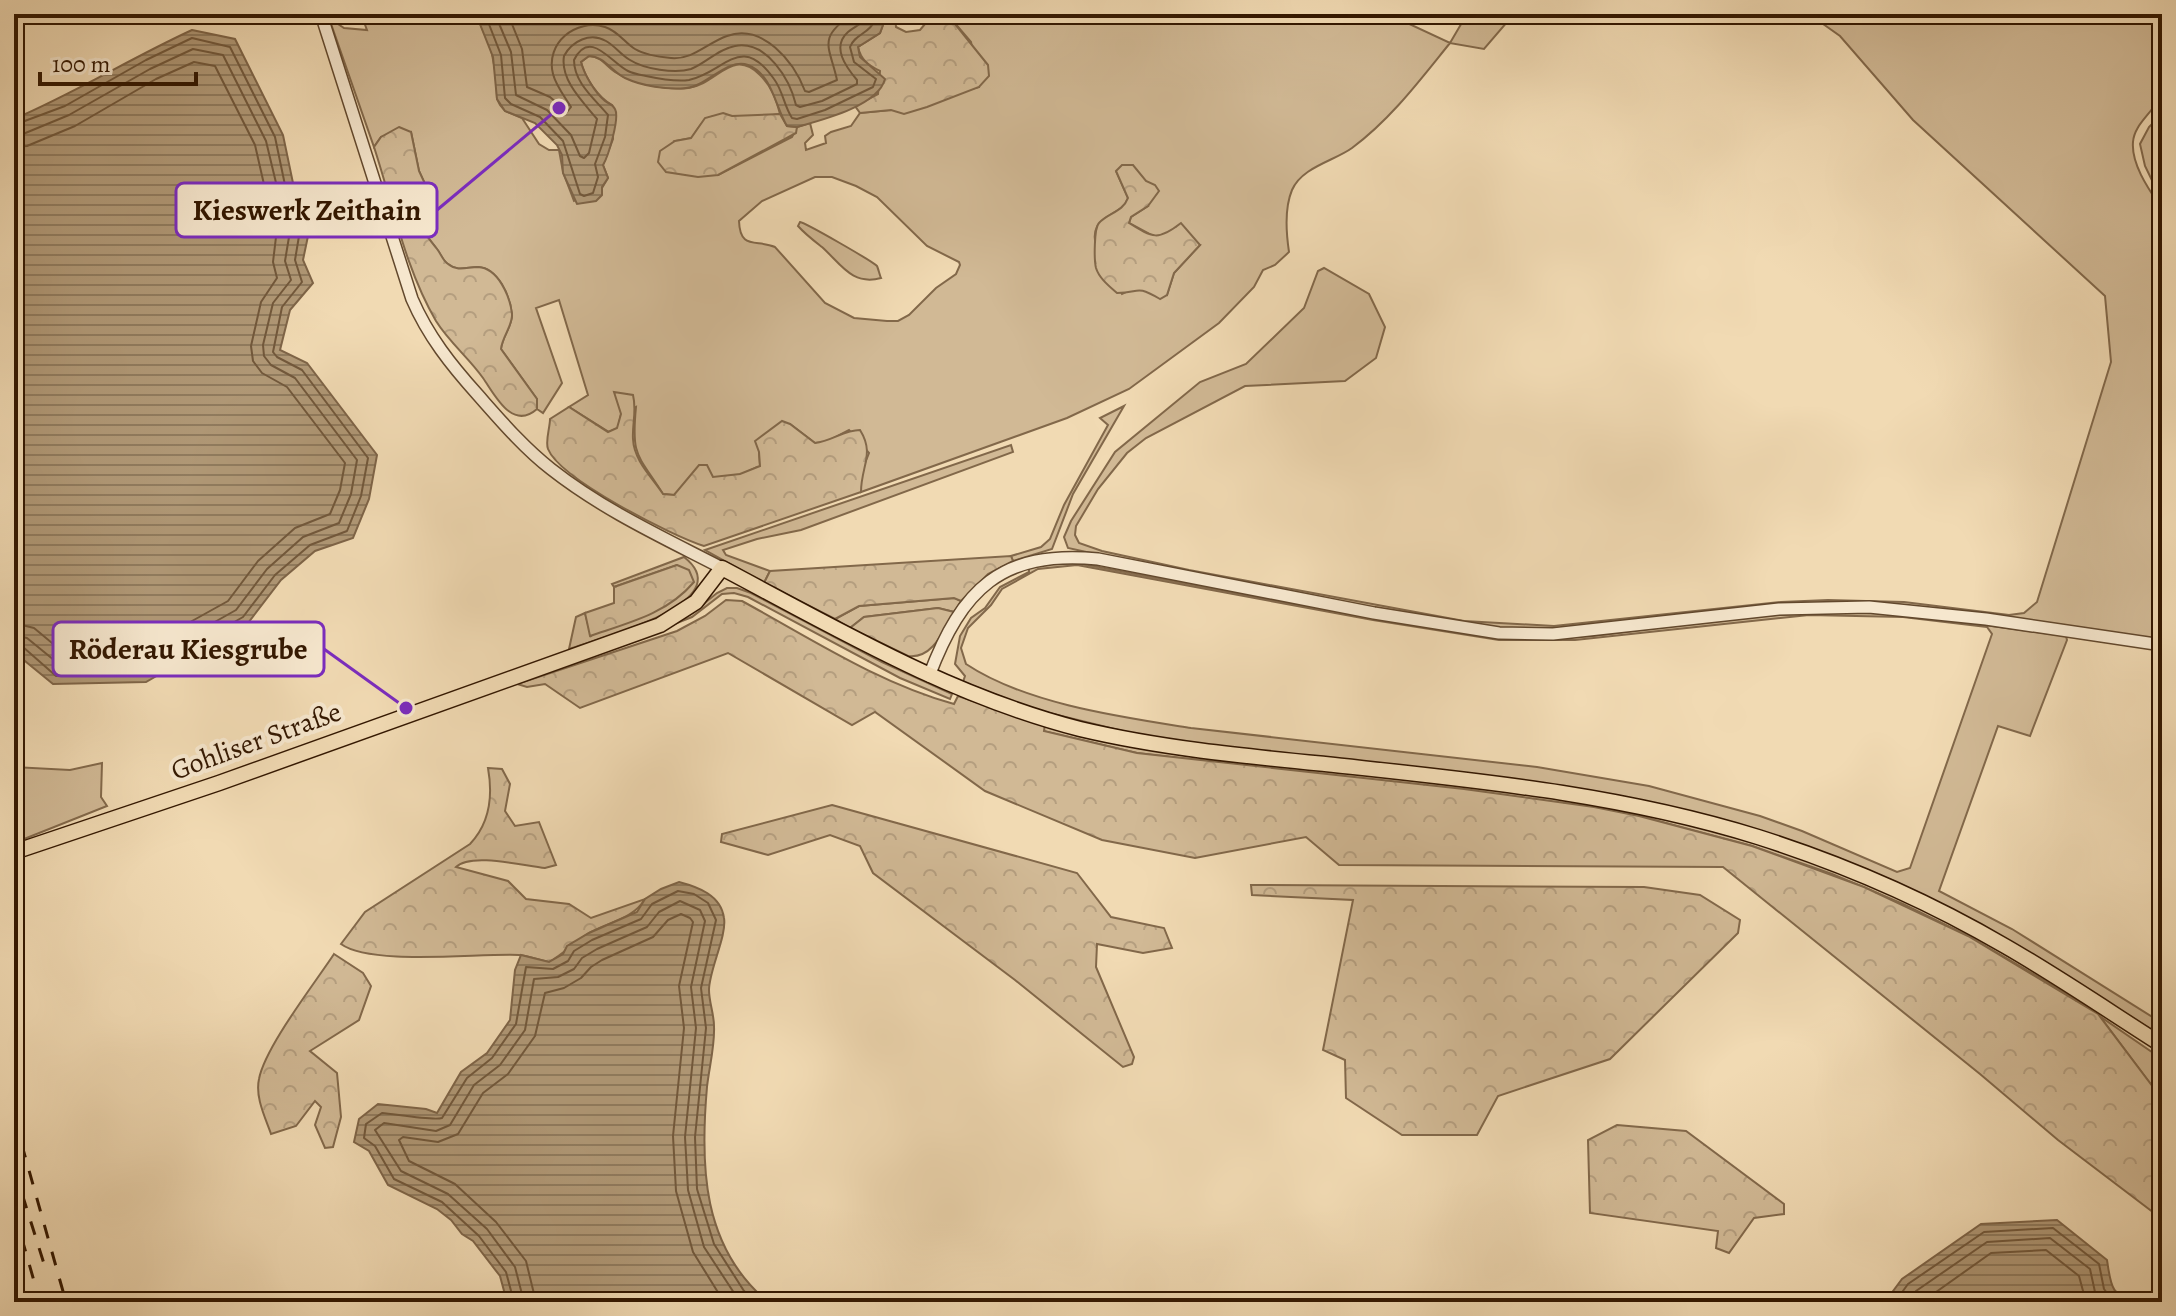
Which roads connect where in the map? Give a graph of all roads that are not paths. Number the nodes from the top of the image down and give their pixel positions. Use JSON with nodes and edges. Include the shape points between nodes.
{"nodes":[{"id":1,"x":321,"y":14,"type":"edge"},
{"id":2,"x":722,"y":568,"type":"junction"},
{"id":3,"x":2162,"y":645,"type":"edge"},
{"id":4,"x":929,"y":676,"type":"junction"},
{"id":5,"x":14,"y":852,"type":"edge"},
{"id":6,"x":2162,"y":1045,"type":"edge"}],
"edges":[{"from":1,"to":2,"type":"street","via":[[412,299],[443,354],[550,468],[603,504]]},
{"from":2,"to":4,"type":"main road"},
{"from":2,"to":5,"type":"main road","name":"Gohliser Straße","via":[[696,602],[660,625]]},
{"from":3,"to":4,"type":"street","via":[[1869,607],[1779,609],[1553,634],[1499,633],[1098,559],[1059,557],[1008,569],[976,592]]},
{"from":4,"to":6,"type":"main road","via":[[1029,714],[1141,741],[1534,788],[1643,807],[1757,837],[1859,874],[1949,916]]}]}
